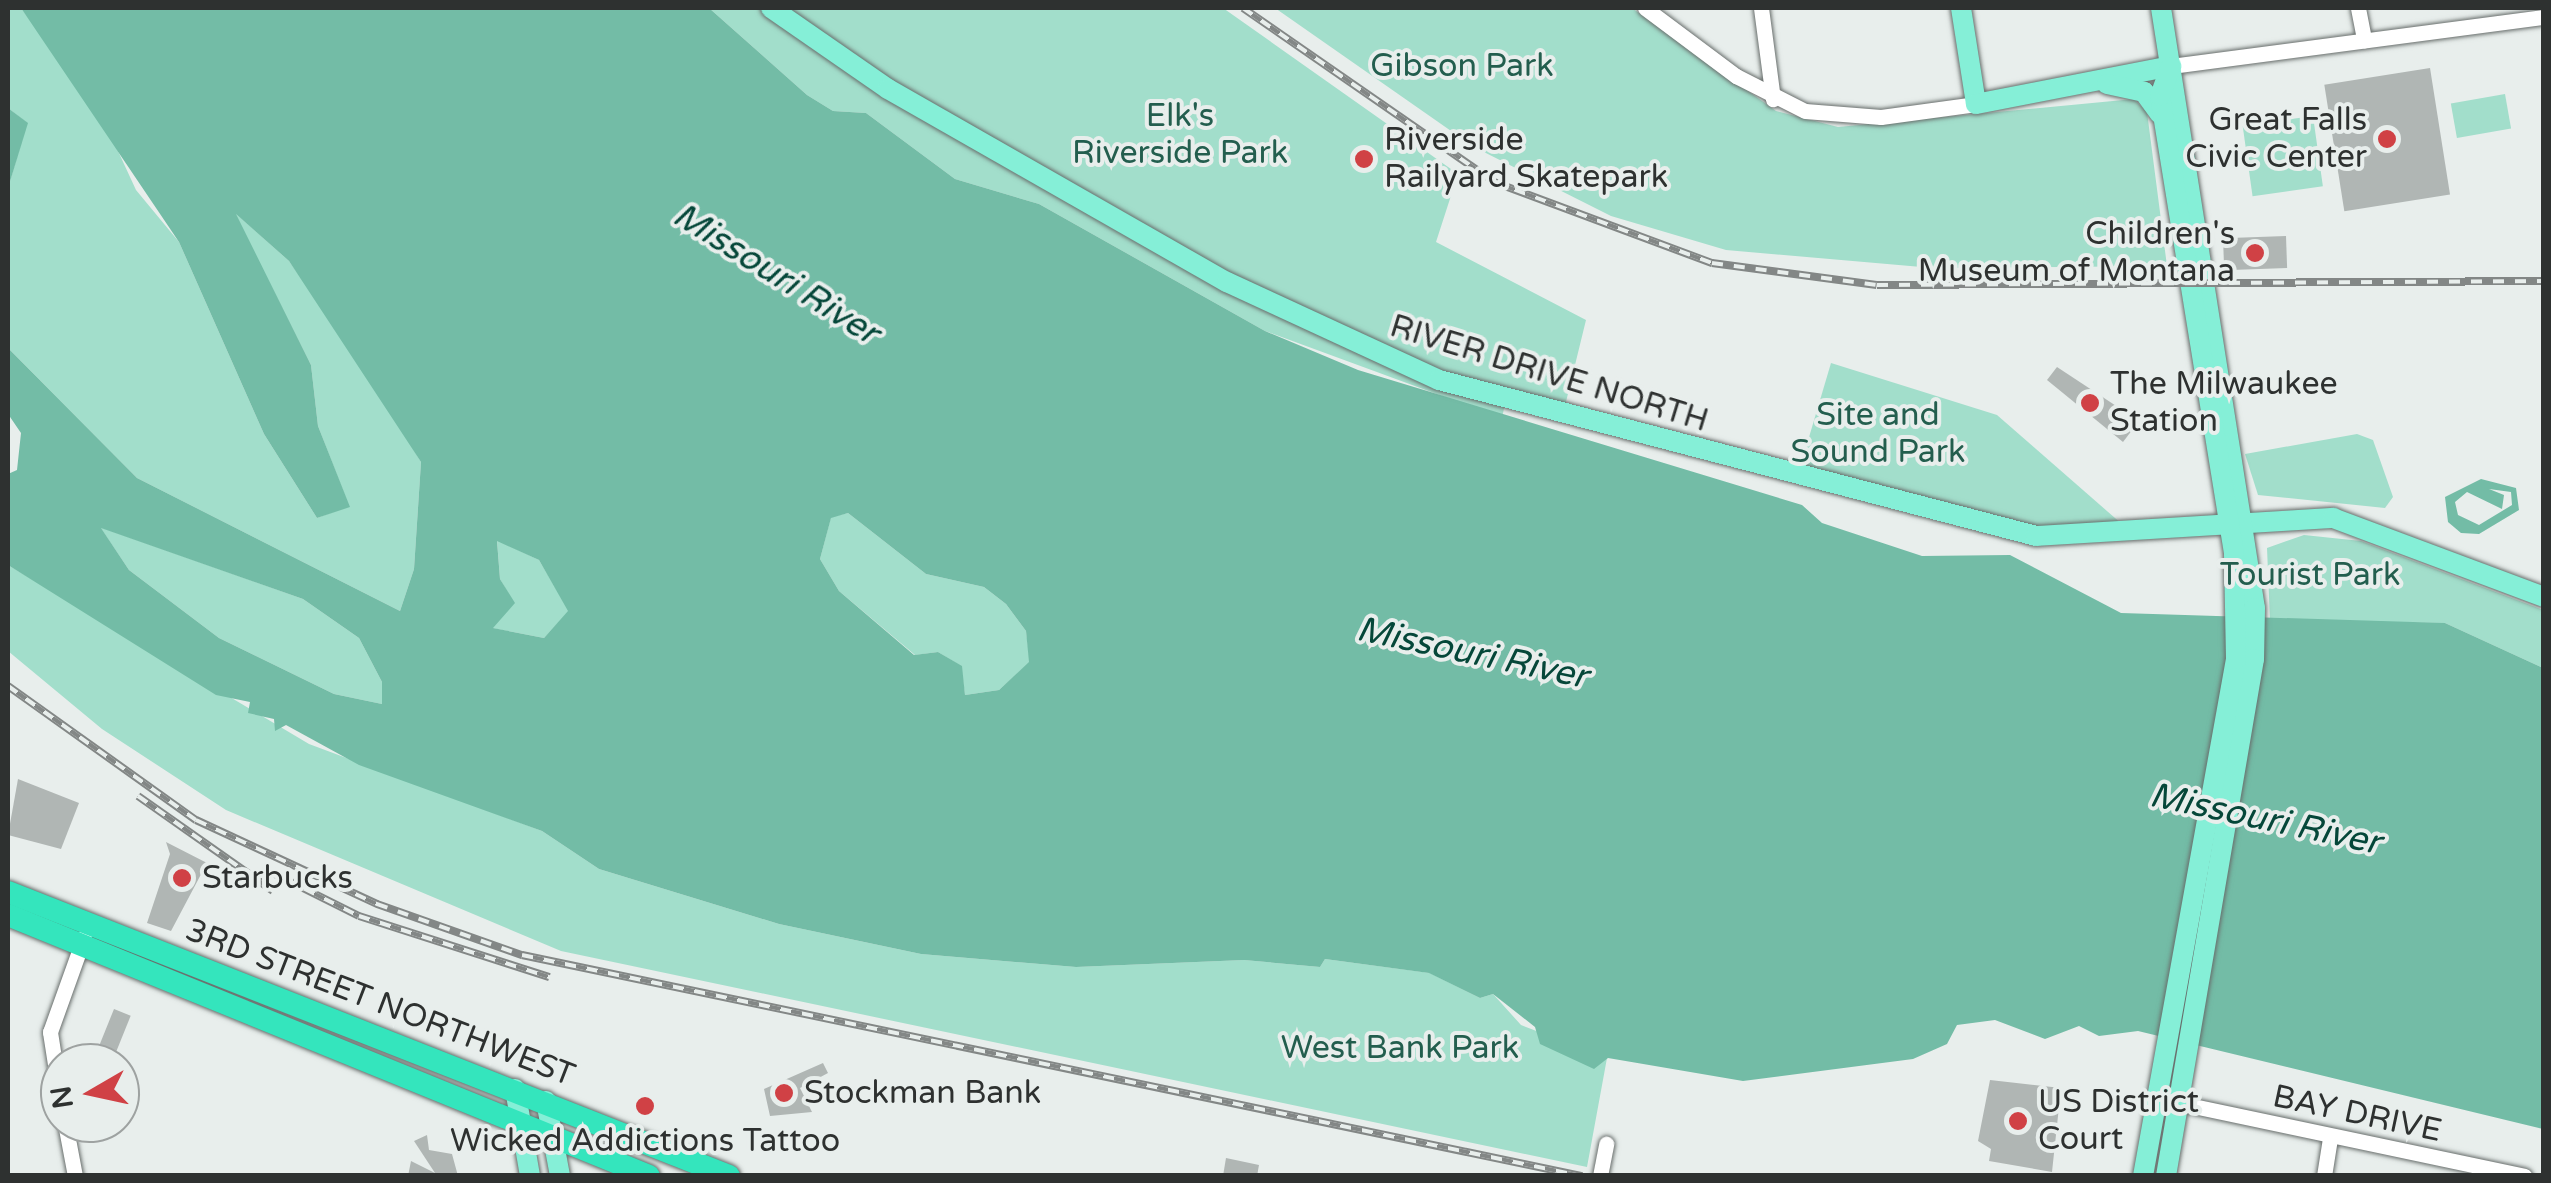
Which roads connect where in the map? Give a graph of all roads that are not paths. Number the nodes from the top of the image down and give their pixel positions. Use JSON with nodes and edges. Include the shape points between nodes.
{"nodes":[{"id":1,"x":771,"y":8,"type":"edge"},
{"id":2,"x":1645,"y":8,"type":"edge"},
{"id":3,"x":1760,"y":8,"type":"edge"},
{"id":4,"x":1961,"y":8,"type":"edge"},
{"id":5,"x":2162,"y":8,"type":"edge"},
{"id":6,"x":2358,"y":8,"type":"edge"},
{"id":7,"x":2539,"y":14,"type":"edge"},
{"id":8,"x":2364,"y":40,"type":"junction"},
{"id":9,"x":2171,"y":66,"type":"junction"},
{"id":10,"x":2092,"y":82,"type":"junction"},
{"id":11,"x":1772,"y":99,"type":"junction"},
{"id":12,"x":1976,"y":104,"type":"junction"},
{"id":13,"x":2164,"y":125,"type":"junction"},
{"id":14,"x":2238,"y":519,"type":"junction"},
{"id":15,"x":2242,"y":552,"type":"junction"},
{"id":16,"x":2544,"y":597,"type":"edge"},
{"id":17,"x":8,"y":892,"type":"edge"},
{"id":18,"x":8,"y":915,"type":"edge"},
{"id":19,"x":85,"y":934,"type":"junction"},
{"id":20,"x":52,"y":1043,"type":"edge"},
{"id":21,"x":515,"y":1089,"type":"junction"},
{"id":22,"x":546,"y":1102,"type":"junction"},
{"id":23,"x":2179,"y":1103,"type":"junction"},
{"id":24,"x":520,"y":1124,"type":"junction"},
{"id":25,"x":553,"y":1138,"type":"junction"},
{"id":26,"x":2330,"y":1138,"type":"junction"},
{"id":27,"x":69,"y":1143,"type":"edge"},
{"id":28,"x":1606,"y":1144,"type":"dead end"},
{"id":29,"x":2475,"y":1171,"type":"edge"},
{"id":30,"x":75,"y":1176,"type":"edge"},
{"id":31,"x":530,"y":1176,"type":"edge"},
{"id":32,"x":560,"y":1176,"type":"edge"},
{"id":33,"x":649,"y":1176,"type":"edge"},
{"id":34,"x":729,"y":1176,"type":"edge"},
{"id":35,"x":1600,"y":1176,"type":"edge"},
{"id":36,"x":2143,"y":1176,"type":"edge"},
{"id":37,"x":2166,"y":1176,"type":"edge"},
{"id":38,"x":2324,"y":1176,"type":"edge"},
{"id":39,"x":2524,"y":1176,"type":"edge"}],
"edges":[{"from":1,"to":14,"type":"main road","name":"RIVER DRIVE NORTH","via":[[888,89],[1210,273],[1439,380],[2036,536]]},
{"from":2,"to":11,"type":"street"},
{"from":3,"to":11,"type":"street"},
{"from":4,"to":12,"type":"main road"},
{"from":5,"to":9,"type":"main road"},
{"from":6,"to":8,"type":"street"},
{"from":7,"to":8,"type":"street"},
{"from":8,"to":9,"type":"street"},
{"from":9,"to":10,"type":"main road"},
{"from":9,"to":13,"type":"main road","via":[[2160,96]]},
{"from":9,"to":14,"type":"main road"},
{"from":10,"to":12,"type":"main road"},
{"from":10,"to":13,"type":"main road","via":[[2144,92]]},
{"from":11,"to":12,"type":"street","via":[[1879,118]]},
{"from":13,"to":14,"type":"main road"},
{"from":14,"to":15,"type":"main road"},
{"from":14,"to":16,"type":"main road","name":"RIVER DRIVE NORTH","via":[[2332,518]]},
{"from":15,"to":23,"type":"main road","via":[[2254,658]]},
{"from":15,"to":36,"type":"main road","via":[[2236,660]]},
{"from":17,"to":19,"type":"highway","name":"3RD STREET NORTHWEST"},
{"from":18,"to":19,"type":"highway","name":"3RD STREET NORTHWEST"},
{"from":19,"to":20,"type":"street"},
{"from":19,"to":21,"type":"highway","name":"3RD STREET NORTHWEST"},
{"from":19,"to":24,"type":"highway","name":"3RD STREET NORTHWEST"},
{"from":21,"to":22,"type":"highway","name":"3RD STREET NORTHWEST"},
{"from":21,"to":24,"type":"main road"},
{"from":22,"to":25,"type":"main road"},
{"from":22,"to":34,"type":"highway","name":"3RD STREET NORTHWEST"},
{"from":23,"to":26,"type":"street","name":"BAY DRIVE"},
{"from":23,"to":37,"type":"main road"},
{"from":24,"to":25,"type":"highway","name":"3RD STREET NORTHWEST"},
{"from":24,"to":31,"type":"main road"},
{"from":25,"to":32,"type":"main road"},
{"from":25,"to":33,"type":"highway","name":"3RD STREET NORTHWEST"},
{"from":26,"to":29,"type":"street","name":"BAY DRIVE"},
{"from":26,"to":38,"type":"street"},
{"from":27,"to":30,"type":"street"},
{"from":28,"to":35,"type":"street"},
{"from":29,"to":39,"type":"street","name":"BAY DRIVE"}]}
